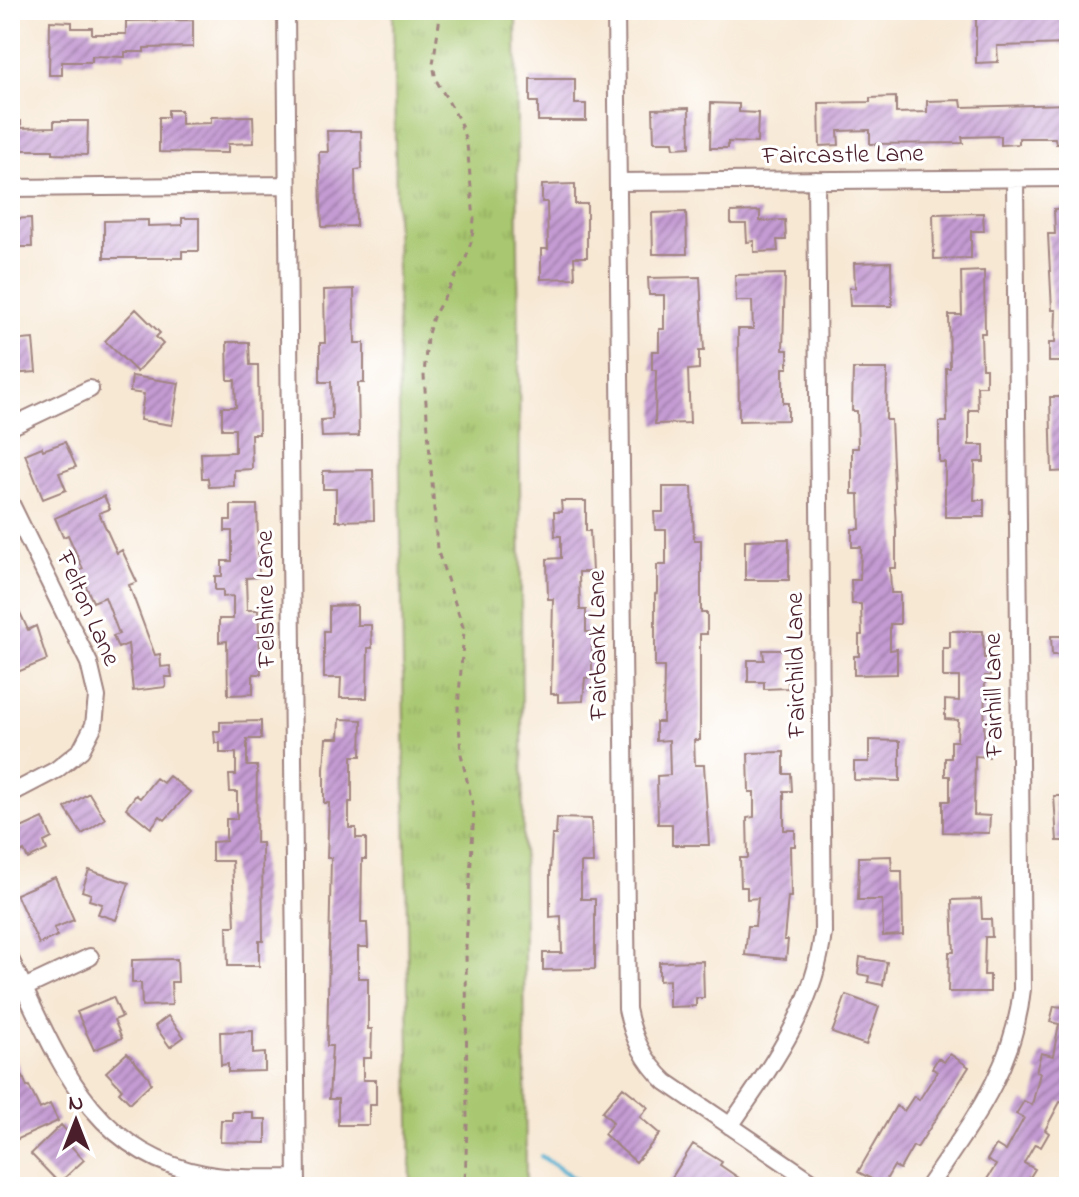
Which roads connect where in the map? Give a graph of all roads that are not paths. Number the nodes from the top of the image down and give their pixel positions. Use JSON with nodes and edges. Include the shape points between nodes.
{"nodes":[{"id":1,"x":286,"y":10,"type":"edge"},
{"id":2,"x":616,"y":10,"type":"edge"},
{"id":3,"x":1069,"y":178,"type":"edge"},
{"id":4,"x":1015,"y":179,"type":"junction"},
{"id":5,"x":816,"y":180,"type":"junction"},
{"id":6,"x":618,"y":182,"type":"junction"},
{"id":7,"x":287,"y":185,"type":"junction"},
{"id":8,"x":10,"y":188,"type":"edge"},
{"id":9,"x":90,"y":389,"type":"dead end"},
{"id":10,"x":10,"y":427,"type":"edge"},
{"id":11,"x":10,"y":502,"type":"edge"},
{"id":12,"x":10,"y":794,"type":"edge"},
{"id":13,"x":90,"y":957,"type":"dead end"},
{"id":14,"x":10,"y":959,"type":"edge"},
{"id":15,"x":24,"y":988,"type":"junction"},
{"id":16,"x":730,"y":1126,"type":"junction"},
{"id":17,"x":297,"y":1182,"type":"edge"},
{"id":18,"x":820,"y":1187,"type":"edge"},
{"id":19,"x":928,"y":1187,"type":"edge"}],
"edges":[{"from":1,"to":7,"type":"street","name":"Felshire Lane"},
{"from":2,"to":6,"type":"street","name":"Fairbank Lane"},
{"from":3,"to":4,"type":"street","name":"Faircastle Lane"},
{"from":4,"to":5,"type":"street","name":"Faircastle Lane"},
{"from":4,"to":19,"type":"street","name":"Fairhill Lane","via":[[1022,989],[1015,1031],[996,1082]]},
{"from":5,"to":6,"type":"street","name":"Faircastle Lane"},
{"from":5,"to":16,"type":"street","name":"Fairchild Lane","via":[[823,933],[815,975],[795,1027]]},
{"from":6,"to":16,"type":"street","name":"Fairbank Lane","via":[[627,1009],[651,1067]]},
{"from":7,"to":8,"type":"street"},
{"from":7,"to":17,"type":"street","name":"Felshire Lane"},
{"from":9,"to":10,"type":"street"},
{"from":11,"to":12,"type":"street","name":"Felton Lane","via":[[89,663],[97,697],[94,725],[81,750]]},
{"from":13,"to":15,"type":"street"},
{"from":14,"to":15,"type":"street"},
{"from":15,"to":17,"type":"street","via":[[74,1088],[123,1139],[192,1172]]},
{"from":16,"to":18,"type":"street","name":"Fairbank Lane"}]}
